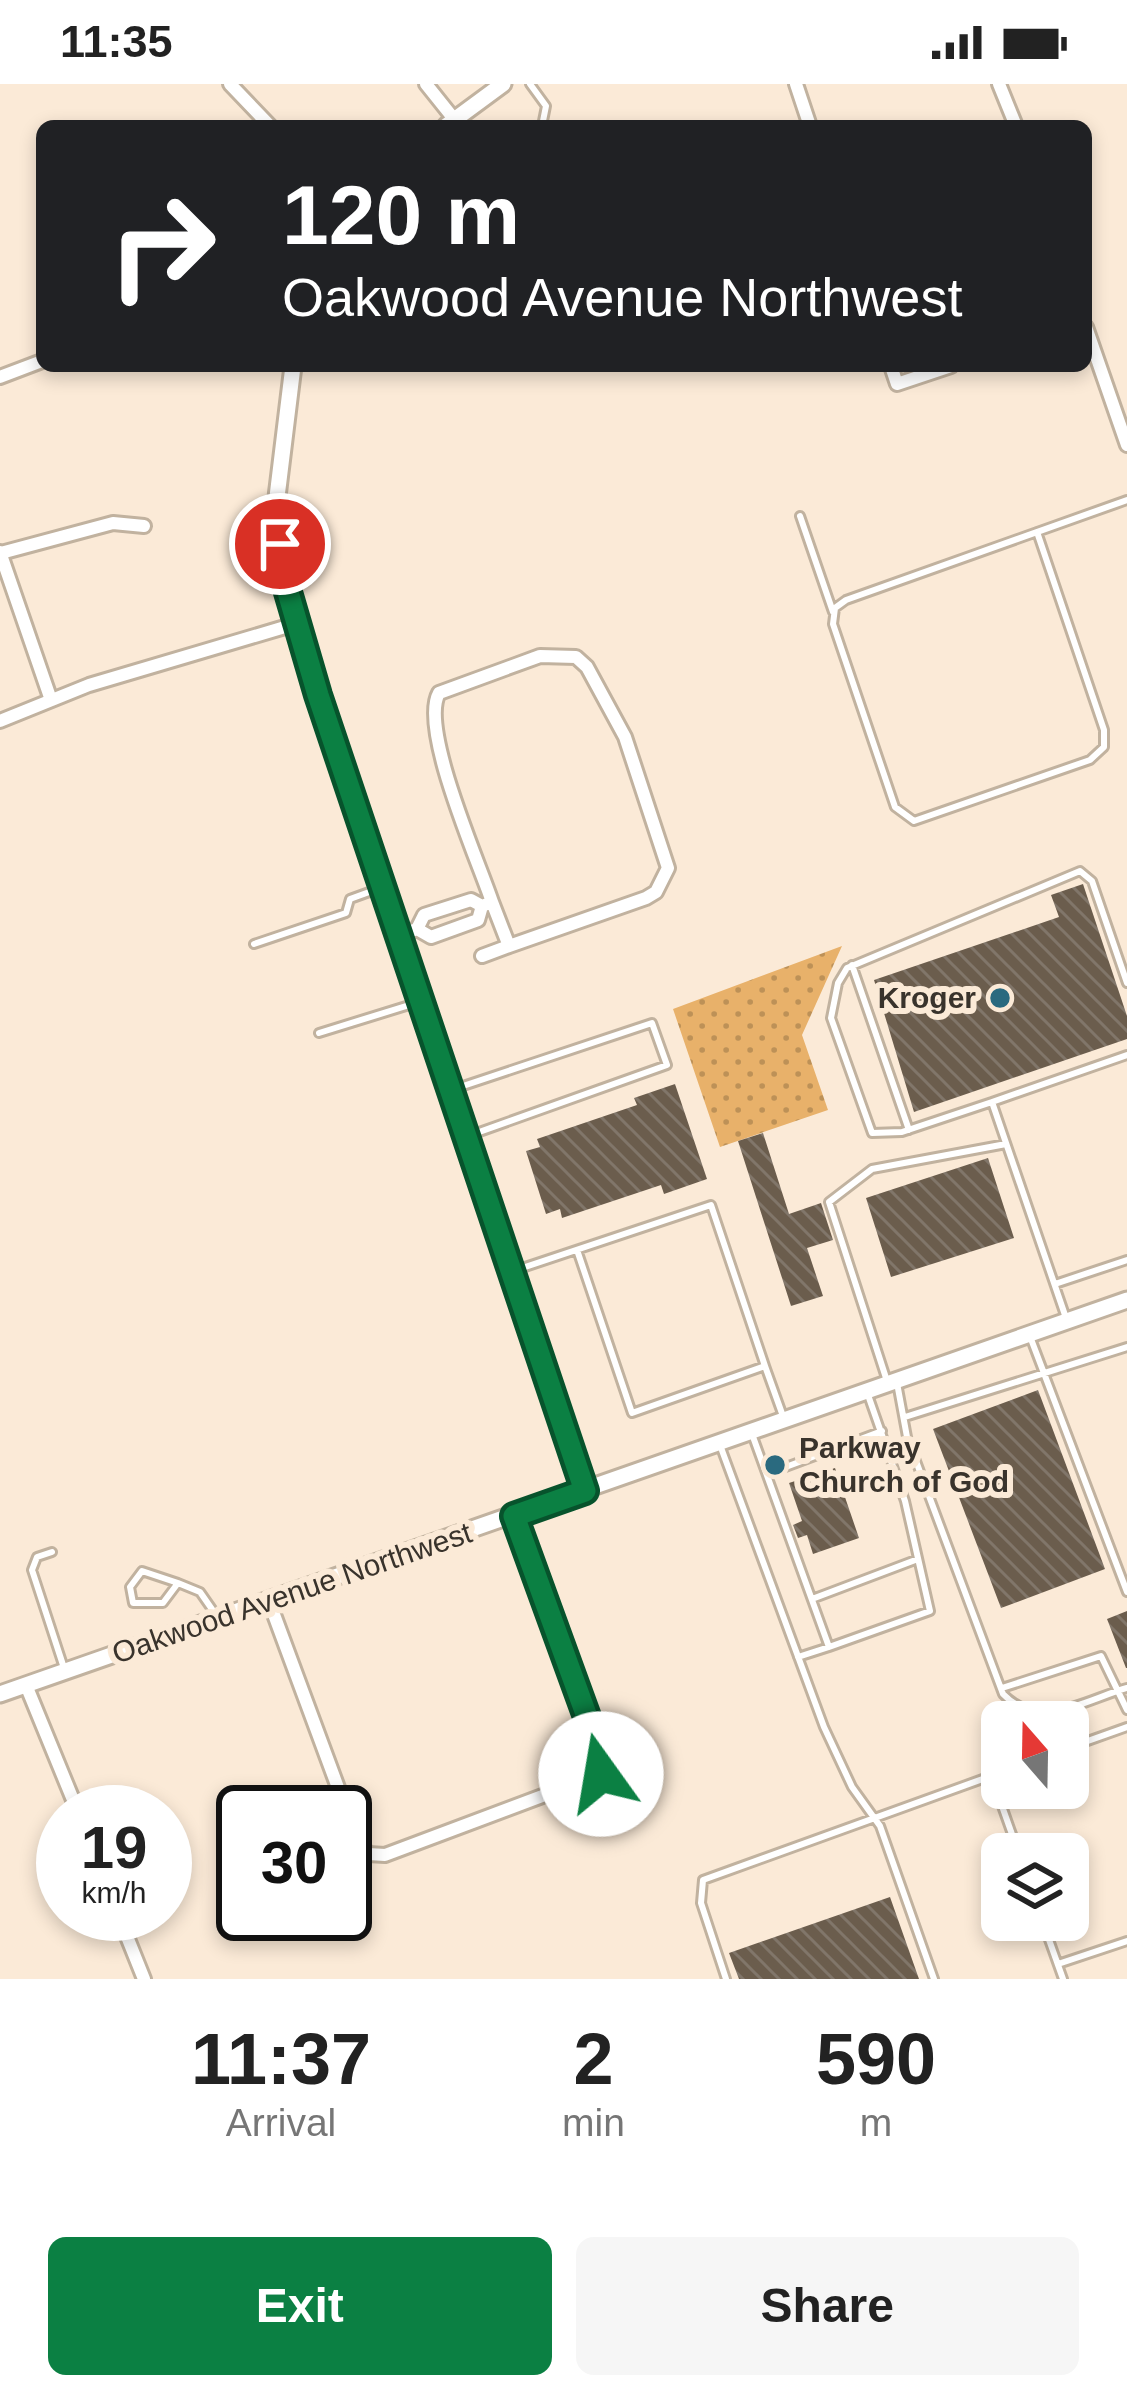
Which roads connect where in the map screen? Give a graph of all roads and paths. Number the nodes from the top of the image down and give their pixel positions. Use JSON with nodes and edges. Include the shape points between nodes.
{"nodes":[{"id":1,"x":230,"y":84,"type":"edge"},
{"id":2,"x":426,"y":84,"type":"edge"},
{"id":3,"x":502,"y":84,"type":"edge"},
{"id":4,"x":530,"y":84,"type":"edge"},
{"id":5,"x":796,"y":84,"type":"edge"},
{"id":6,"x":998,"y":84,"type":"edge"},
{"id":7,"x":264,"y":120,"type":"edge"},
{"id":8,"x":448,"y":120,"type":"edge"},
{"id":9,"x":454,"y":120,"type":"edge"},
{"id":10,"x":545,"y":120,"type":"edge"},
{"id":11,"x":808,"y":120,"type":"edge"},
{"id":12,"x":1013,"y":120,"type":"edge"},
{"id":13,"x":1092,"y":344,"type":"edge"},
{"id":14,"x":36,"y":363,"type":"edge"},
{"id":15,"x":292,"y":372,"type":"edge"},
{"id":16,"x":893,"y":372,"type":"edge"},
{"id":17,"x":934,"y":372,"type":"edge"},
{"id":18,"x":0,"y":377,"type":"edge"},
{"id":19,"x":1127,"y":445,"type":"edge"},
{"id":20,"x":1127,"y":500,"type":"edge"},
{"id":21,"x":800,"y":516,"type":"dead end"},
{"id":22,"x":144,"y":526,"type":"dead end"},
{"id":23,"x":1037,"y":532,"type":"junction"},
{"id":24,"x":0,"y":552,"type":"edge"},
{"id":25,"x":834,"y":615,"type":"junction"},
{"id":26,"x":296,"y":624,"type":"junction"},
{"id":27,"x":51,"y":700,"type":"junction"},
{"id":28,"x":0,"y":721,"type":"edge"},
{"id":29,"x":383,"y":887,"type":"junction"},
{"id":30,"x":487,"y":904,"type":"junction"},
{"id":31,"x":417,"y":929,"type":"junction"},
{"id":32,"x":400,"y":935,"type":"junction"},
{"id":33,"x":254,"y":944,"type":"dead end"},
{"id":34,"x":508,"y":946,"type":"junction"},
{"id":35,"x":482,"y":956,"type":"dead end"},
{"id":36,"x":1124,"y":963,"type":"edge"},
{"id":37,"x":852,"y":965,"type":"junction"},
{"id":38,"x":1127,"y":983,"type":"edge"},
{"id":39,"x":422,"y":1001,"type":"junction"},
{"id":40,"x":320,"y":1033,"type":"dead end"},
{"id":41,"x":1127,"y":1055,"type":"edge"},
{"id":42,"x":453,"y":1090,"type":"junction"},
{"id":43,"x":992,"y":1102,"type":"junction"},
{"id":44,"x":909,"y":1130,"type":"junction"},
{"id":45,"x":468,"y":1136,"type":"junction"},
{"id":46,"x":1006,"y":1144,"type":"junction"},
{"id":47,"x":578,"y":1250,"type":"junction"},
{"id":48,"x":1127,"y":1260,"type":"edge"},
{"id":49,"x":512,"y":1271,"type":"junction"},
{"id":50,"x":1054,"y":1285,"type":"junction"},
{"id":51,"x":1127,"y":1300,"type":"edge"},
{"id":52,"x":1067,"y":1322,"type":"junction"},
{"id":53,"x":1030,"y":1335,"type":"junction"},
{"id":54,"x":1127,"y":1347,"type":"edge"},
{"id":55,"x":765,"y":1366,"type":"junction"},
{"id":56,"x":1043,"y":1372,"type":"junction"},
{"id":57,"x":893,"y":1385,"type":"junction"},
{"id":58,"x":868,"y":1394,"type":"junction"},
{"id":59,"x":905,"y":1418,"type":"junction"},
{"id":60,"x":785,"y":1423,"type":"junction"},
{"id":61,"x":882,"y":1431,"type":"junction"},
{"id":62,"x":752,"y":1433,"type":"junction"},
{"id":63,"x":720,"y":1445,"type":"junction"},
{"id":64,"x":767,"y":1474,"type":"junction"},
{"id":65,"x":585,"y":1491,"type":"junction"},
{"id":66,"x":514,"y":1516,"type":"junction"},
{"id":67,"x":52,"y":1552,"type":"dead end"},
{"id":68,"x":918,"y":1559,"type":"junction"},
{"id":69,"x":178,"y":1583,"type":"junction"},
{"id":70,"x":1127,"y":1592,"type":"edge"},
{"id":71,"x":812,"y":1599,"type":"junction"},
{"id":72,"x":269,"y":1601,"type":"junction"},
{"id":73,"x":218,"y":1618,"type":"junction"},
{"id":74,"x":829,"y":1647,"type":"junction"},
{"id":75,"x":798,"y":1657,"type":"junction"},
{"id":76,"x":66,"y":1671,"type":"junction"},
{"id":77,"x":26,"y":1685,"type":"junction"},
{"id":78,"x":1001,"y":1688,"type":"junction"},
{"id":79,"x":1127,"y":1688,"type":"edge"},
{"id":80,"x":1116,"y":1692,"type":"junction"},
{"id":81,"x":0,"y":1694,"type":"edge"},
{"id":82,"x":1127,"y":1710,"type":"edge"},
{"id":83,"x":1127,"y":1727,"type":"edge"},
{"id":84,"x":1089,"y":1741,"type":"edge"},
{"id":85,"x":981,"y":1779,"type":"edge"},
{"id":86,"x":67,"y":1785,"type":"edge"},
{"id":87,"x":876,"y":1816,"type":"junction"},
{"id":88,"x":129,"y":1941,"type":"edge"},
{"id":89,"x":1050,"y":1941,"type":"edge"},
{"id":90,"x":1127,"y":1941,"type":"edge"},
{"id":91,"x":1058,"y":1964,"type":"junction"},
{"id":92,"x":144,"y":1979,"type":"edge"},
{"id":93,"x":726,"y":1979,"type":"edge"},
{"id":94,"x":934,"y":1979,"type":"edge"},
{"id":95,"x":1063,"y":1979,"type":"edge"}],
"edges":[{"from":1,"to":7,"type":"street"},
{"from":2,"to":8,"type":"street"},
{"from":3,"to":9,"type":"street"},
{"from":4,"to":10,"type":"lane"},
{"from":5,"to":11,"type":"street"},
{"from":6,"to":12,"type":"street"},
{"from":13,"to":19,"type":"street"},
{"from":14,"to":18,"type":"street"},
{"from":15,"to":26,"type":"street","via":[[276,505]]},
{"from":16,"to":17,"type":"street","via":[[897,385]]},
{"from":20,"to":23,"type":"lane"},
{"from":21,"to":25,"type":"lane"},
{"from":22,"to":24,"type":"street","via":[[112,523]]},
{"from":23,"to":25,"type":"lane","via":[[845,600]]},
{"from":23,"to":25,"type":"lane","via":[[1104,730],[1104,747],[1090,760],[914,821],[903,816]]},
{"from":24,"to":27,"type":"street"},
{"from":26,"to":27,"type":"street"},
{"from":26,"to":29,"type":"street"},
{"from":27,"to":28,"type":"street"},
{"from":29,"to":32,"type":"street"},
{"from":29,"to":33,"type":"lane","via":[[350,899],[346,913]]},
{"from":30,"to":31,"type":"street","via":[[471,900],[424,915]]},
{"from":30,"to":31,"type":"street","via":[[478,920],[431,937]]},
{"from":30,"to":34,"type":"street"},
{"from":30,"to":34,"type":"street","via":[[433,703],[439,693],[540,656],[576,657],[625,737],[668,868],[646,898]]},
{"from":31,"to":32,"type":"street"},
{"from":32,"to":39,"type":"street"},
{"from":34,"to":35,"type":"street"},
{"from":36,"to":37,"type":"lane","via":[[1092,881],[1080,871]]},
{"from":36,"to":38,"type":"lane"},
{"from":37,"to":44,"type":"lane"},
{"from":37,"to":44,"type":"lane","via":[[832,1002],[841,1055],[867,1127],[886,1135]]},
{"from":39,"to":40,"type":"lane"},
{"from":39,"to":42,"type":"street"},
{"from":41,"to":43,"type":"lane"},
{"from":42,"to":45,"type":"street"},
{"from":42,"to":45,"type":"lane","via":[[652,1023],[667,1065]]},
{"from":43,"to":44,"type":"lane"},
{"from":43,"to":46,"type":"lane"},
{"from":45,"to":49,"type":"street"},
{"from":46,"to":50,"type":"lane"},
{"from":46,"to":57,"type":"lane","via":[[872,1169],[829,1202]]},
{"from":47,"to":49,"type":"lane"},
{"from":47,"to":55,"type":"lane","via":[[711,1205]]},
{"from":47,"to":55,"type":"lane","via":[[632,1413]]},
{"from":48,"to":50,"type":"lane"},
{"from":49,"to":65,"type":"street"},
{"from":50,"to":52,"type":"lane"},
{"from":51,"to":52,"type":"street","name":"Oakwood Avenue Northwest"},
{"from":52,"to":53,"type":"street","name":"Oakwood Avenue Northwest"},
{"from":53,"to":56,"type":"lane"},
{"from":53,"to":57,"type":"street","name":"Oakwood Avenue Northwest"},
{"from":54,"to":56,"type":"lane"},
{"from":55,"to":60,"type":"lane"},
{"from":56,"to":59,"type":"lane"},
{"from":56,"to":70,"type":"lane"},
{"from":57,"to":58,"type":"street","name":"Oakwood Avenue Northwest"},
{"from":57,"to":59,"type":"lane"},
{"from":58,"to":60,"type":"street","name":"Oakwood Avenue Northwest"},
{"from":58,"to":61,"type":"lane"},
{"from":59,"to":78,"type":"lane"},
{"from":60,"to":62,"type":"street","name":"Oakwood Avenue Northwest"},
{"from":61,"to":64,"type":"lane"},
{"from":61,"to":68,"type":"lane"},
{"from":62,"to":63,"type":"street","name":"Oakwood Avenue Northwest"},
{"from":62,"to":64,"type":"lane"},
{"from":63,"to":65,"type":"street","name":"Oakwood Avenue Northwest"},
{"from":63,"to":75,"type":"lane"},
{"from":64,"to":71,"type":"lane"},
{"from":65,"to":66,"type":"street","name":"Oakwood Avenue Northwest"},
{"from":66,"to":72,"type":"street","name":"Oakwood Avenue Northwest"},
{"from":66,"to":72,"type":"street","via":[[602,1758],[601,1774],[385,1855],[368,1854],[357,1839]]},
{"from":67,"to":76,"type":"lane","via":[[32,1570]]},
{"from":68,"to":71,"type":"lane"},
{"from":68,"to":74,"type":"lane","via":[[930,1611]]},
{"from":69,"to":69,"type":"lane","via":[[142,1571],[130,1587],[133,1603],[163,1603]]},
{"from":69,"to":73,"type":"lane","via":[[200,1592]]},
{"from":71,"to":74,"type":"lane"},
{"from":72,"to":73,"type":"street","name":"Oakwood Avenue Northwest"},
{"from":73,"to":76,"type":"street","name":"Oakwood Avenue Northwest"},
{"from":74,"to":75,"type":"lane"},
{"from":75,"to":87,"type":"lane","via":[[853,1787]]},
{"from":76,"to":77,"type":"street","name":"Oakwood Avenue Northwest"},
{"from":77,"to":81,"type":"street","name":"Oakwood Avenue Northwest"},
{"from":77,"to":86,"type":"street"},
{"from":78,"to":80,"type":"lane","via":[[1029,1714]]},
{"from":78,"to":80,"type":"lane","via":[[1101,1656]]},
{"from":79,"to":80,"type":"lane"},
{"from":80,"to":82,"type":"lane"},
{"from":83,"to":84,"type":"lane"},
{"from":85,"to":87,"type":"lane"},
{"from":87,"to":93,"type":"lane","via":[[703,1880],[700,1903]]},
{"from":87,"to":94,"type":"lane"},
{"from":88,"to":92,"type":"street"},
{"from":89,"to":91,"type":"lane"},
{"from":90,"to":91,"type":"lane"},
{"from":91,"to":95,"type":"lane"}]}
